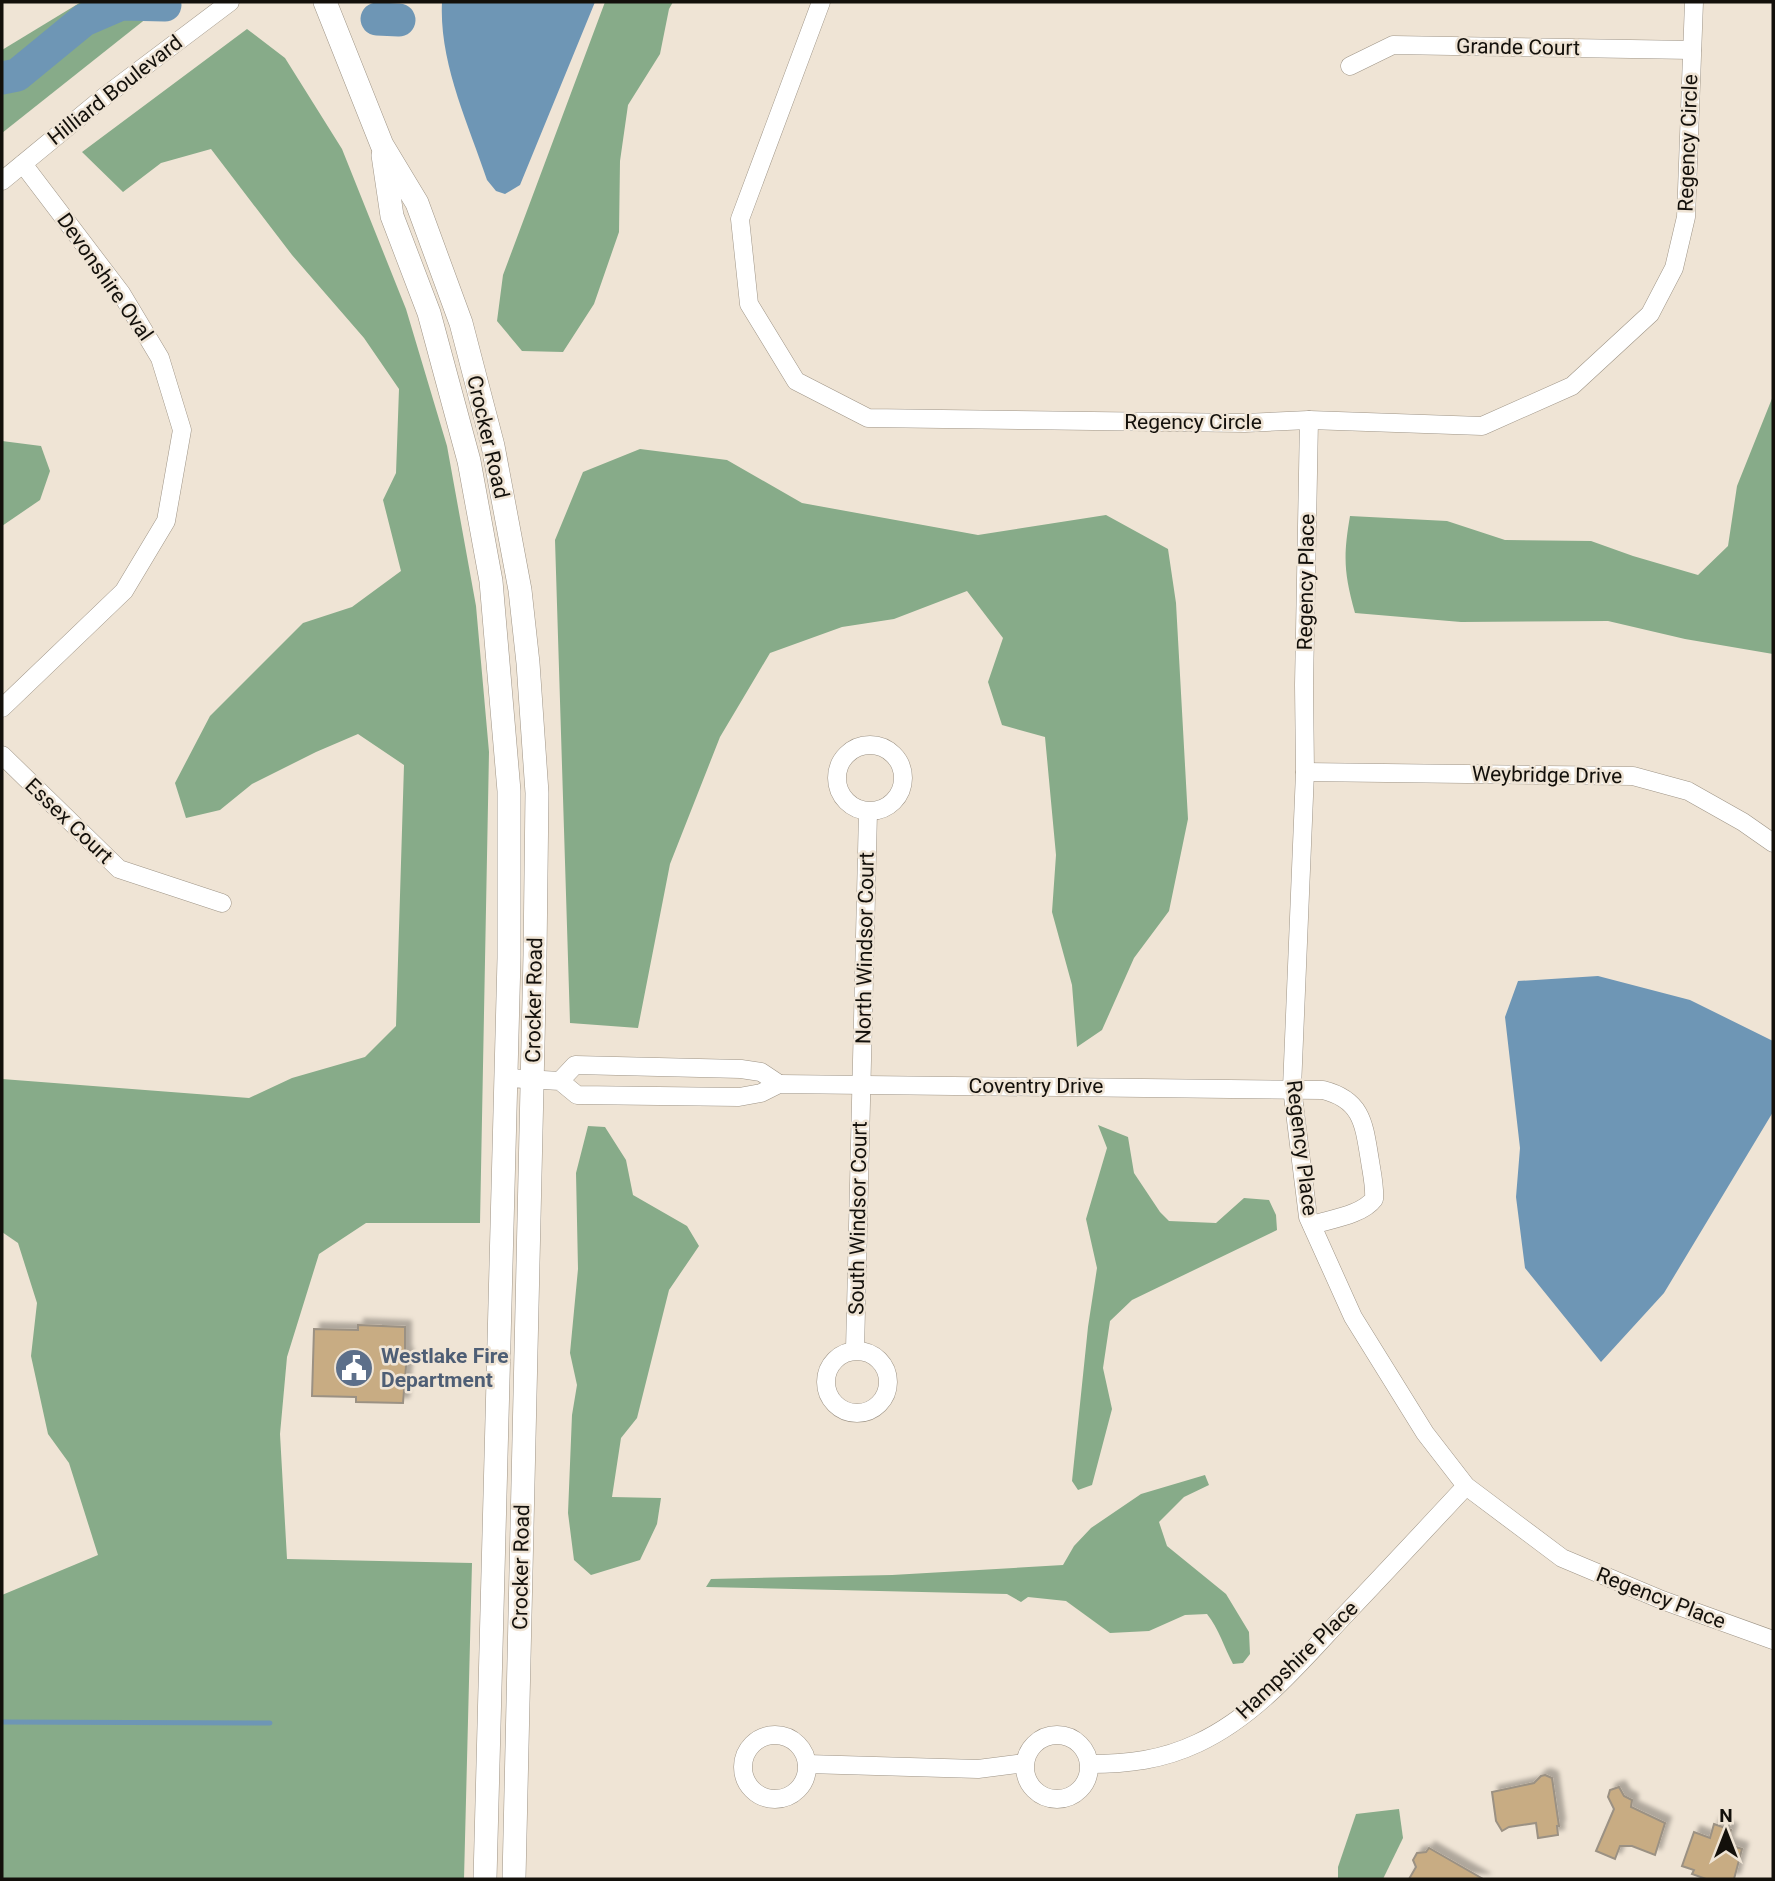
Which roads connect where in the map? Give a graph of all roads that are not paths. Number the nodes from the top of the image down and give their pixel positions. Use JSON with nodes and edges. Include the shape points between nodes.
{"nodes":[{"id":1,"x":230,"y":2,"type":"edge"},
{"id":2,"x":325,"y":2,"type":"edge"},
{"id":3,"x":821,"y":2,"type":"edge"},
{"id":4,"x":1694,"y":2,"type":"edge"},
{"id":5,"x":1692,"y":50,"type":"junction"},
{"id":6,"x":1350,"y":66,"type":"dead end"},
{"id":7,"x":382,"y":145,"type":"junction"},
{"id":8,"x":23,"y":164,"type":"junction"},
{"id":9,"x":2,"y":181,"type":"edge"},
{"id":10,"x":1309,"y":421,"type":"junction"},
{"id":11,"x":2,"y":708,"type":"edge"},
{"id":12,"x":2,"y":755,"type":"edge"},
{"id":13,"x":1305,"y":772,"type":"junction"},
{"id":14,"x":869,"y":812,"type":"dead end"},
{"id":15,"x":1773,"y":843,"type":"edge"},
{"id":16,"x":222,"y":903,"type":"dead end"},
{"id":17,"x":506,"y":1078,"type":"junction"},
{"id":18,"x":533,"y":1080,"type":"junction"},
{"id":19,"x":560,"y":1081,"type":"junction"},
{"id":20,"x":779,"y":1084,"type":"junction"},
{"id":21,"x":861,"y":1085,"type":"junction"},
{"id":22,"x":1292,"y":1088,"type":"junction"},
{"id":23,"x":1311,"y":1225,"type":"junction"},
{"id":24,"x":855,"y":1350,"type":"dead end"},
{"id":25,"x":1466,"y":1486,"type":"junction"},
{"id":26,"x":1773,"y":1640,"type":"edge"},
{"id":27,"x":1025,"y":1763,"type":"junction"},
{"id":28,"x":807,"y":1764,"type":"dead end"},
{"id":29,"x":1089,"y":1764,"type":"junction"},
{"id":30,"x":485,"y":1879,"type":"edge"},
{"id":31,"x":514,"y":1879,"type":"edge"}],
"edges":[{"from":1,"to":8,"type":"street","name":"Hilliard Boulevard"},
{"from":2,"to":7,"type":"main road","name":"Crocker Road"},
{"from":3,"to":10,"type":"street","name":"Regency Circle","via":[[740,219],[748,304],[796,381],[868,418]]},
{"from":4,"to":5,"type":"street","name":"Regency Circle"},
{"from":5,"to":6,"type":"street","name":"Grande Court","via":[[1393,45]]},
{"from":5,"to":10,"type":"street","name":"Regency Circle","via":[[1686,217],[1674,268],[1650,314],[1572,386],[1482,426]]},
{"from":7,"to":17,"type":"main road","name":"Crocker Road","via":[[392,216],[429,313],[461,424],[491,581],[509,791]]},
{"from":7,"to":18,"type":"main road","name":"Crocker Road","via":[[417,203],[461,323],[493,446],[520,590],[537,793]]},
{"from":8,"to":9,"type":"street","name":"Hilliard Boulevard"},
{"from":8,"to":11,"type":"street","name":"Devonshire Oval","via":[[121,293],[154,347],[182,430],[166,521],[124,591]]},
{"from":10,"to":13,"type":"street","name":"Regency Place"},
{"from":12,"to":16,"type":"street","name":"Essex Court","via":[[119,869]]},
{"from":13,"to":15,"type":"street","name":"Weybridge Drive","via":[[1633,776],[1688,791]]},
{"from":13,"to":22,"type":"street","name":"Regency Place"},
{"from":14,"to":21,"type":"street","name":"North Windsor Court"},
{"from":17,"to":18,"type":"street","name":"Coventry Drive"},
{"from":17,"to":30,"type":"main road","name":"Crocker Road"},
{"from":18,"to":19,"type":"street","name":"Coventry Drive"},
{"from":18,"to":31,"type":"main road","name":"Crocker Road"},
{"from":19,"to":20,"type":"street","name":"Coventry Drive","via":[[577,1095],[739,1097]]},
{"from":19,"to":20,"type":"street","name":"Coventry Drive","via":[[575,1065],[741,1069],[761,1072]]},
{"from":20,"to":21,"type":"street","name":"Coventry Drive"},
{"from":21,"to":22,"type":"street","name":"Coventry Drive"},
{"from":21,"to":24,"type":"street","name":"South Windsor Court"},
{"from":22,"to":23,"type":"street","name":"Regency Place"},
{"from":22,"to":23,"type":"street","name":"Coventry Drive","via":[[1340,1094],[1359,1114],[1375,1192],[1370,1205]]},
{"from":23,"to":25,"type":"street","name":"Regency Place","via":[[1353,1317],[1425,1433]]},
{"from":25,"to":26,"type":"street","name":"Regency Place","via":[[1562,1558]]},
{"from":25,"to":29,"type":"street","name":"Hampshire Place","via":[[1302,1662],[1247,1713],[1198,1743],[1149,1761]]},
{"from":27,"to":28,"type":"street","via":[[978,1769]]},
{"from":27,"to":29,"type":"street","via":[[1041,1739],[1061,1735],[1080,1745]]},
{"from":27,"to":29,"type":"street","via":[[1029,1783],[1056,1799],[1076,1793],[1088,1775]]}]}
